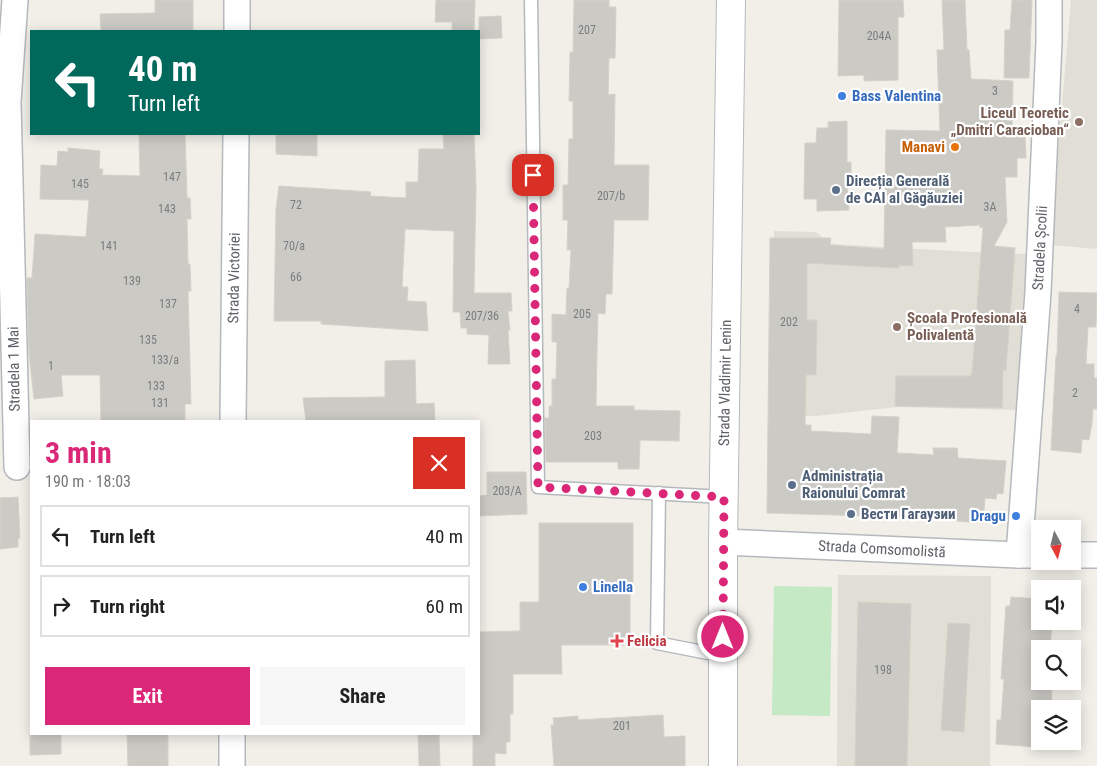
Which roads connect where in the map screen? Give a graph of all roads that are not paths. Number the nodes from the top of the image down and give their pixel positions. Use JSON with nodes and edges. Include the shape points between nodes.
{"nodes":[{"id":1,"x":15,"y":0,"type":"edge"},
{"id":2,"x":237,"y":0,"type":"edge"},
{"id":3,"x":530,"y":0,"type":"edge"},
{"id":4,"x":731,"y":0,"type":"edge"},
{"id":5,"x":1049,"y":0,"type":"edge"},
{"id":6,"x":237,"y":30,"type":"edge"},
{"id":7,"x":236,"y":135,"type":"edge"},
{"id":8,"x":233,"y":420,"type":"edge"},
{"id":9,"x":16,"y":467,"type":"edge"},
{"id":10,"x":659,"y":494,"type":"junction"},
{"id":11,"x":724,"y":497,"type":"junction"},
{"id":12,"x":723,"y":542,"type":"junction"},
{"id":13,"x":1029,"y":555,"type":"edge"},
{"id":14,"x":1081,"y":555,"type":"edge"},
{"id":15,"x":1097,"y":555,"type":"edge"},
{"id":16,"x":723,"y":656,"type":"junction"},
{"id":17,"x":232,"y":735,"type":"edge"},
{"id":18,"x":232,"y":766,"type":"edge"},
{"id":19,"x":723,"y":766,"type":"edge"}],
"edges":[{"from":1,"to":9,"type":"street","name":"Stradela 1 Mai","via":[[8,102]]},
{"from":2,"to":6,"type":"street"},
{"from":3,"to":10,"type":"lane","via":[[538,487]]},
{"from":4,"to":11,"type":"main road","name":"Strada Vladimir Lenin"},
{"from":5,"to":13,"type":"street","name":"Stradela Școlii","via":[[1050,42]]},
{"from":7,"to":8,"type":"street","name":"Strada Victoriei"},
{"from":10,"to":11,"type":"lane"},
{"from":10,"to":16,"type":"lane","via":[[657,643]]},
{"from":11,"to":12,"type":"main road","name":"Strada Vladimir Lenin"},
{"from":12,"to":13,"type":"street","name":"Strada Comsomolistă"},
{"from":12,"to":16,"type":"main road","name":"Strada Vladimir Lenin"},
{"from":14,"to":15,"type":"street"},
{"from":16,"to":19,"type":"main road","name":"Strada Vladimir Lenin"},
{"from":17,"to":18,"type":"street"}]}
